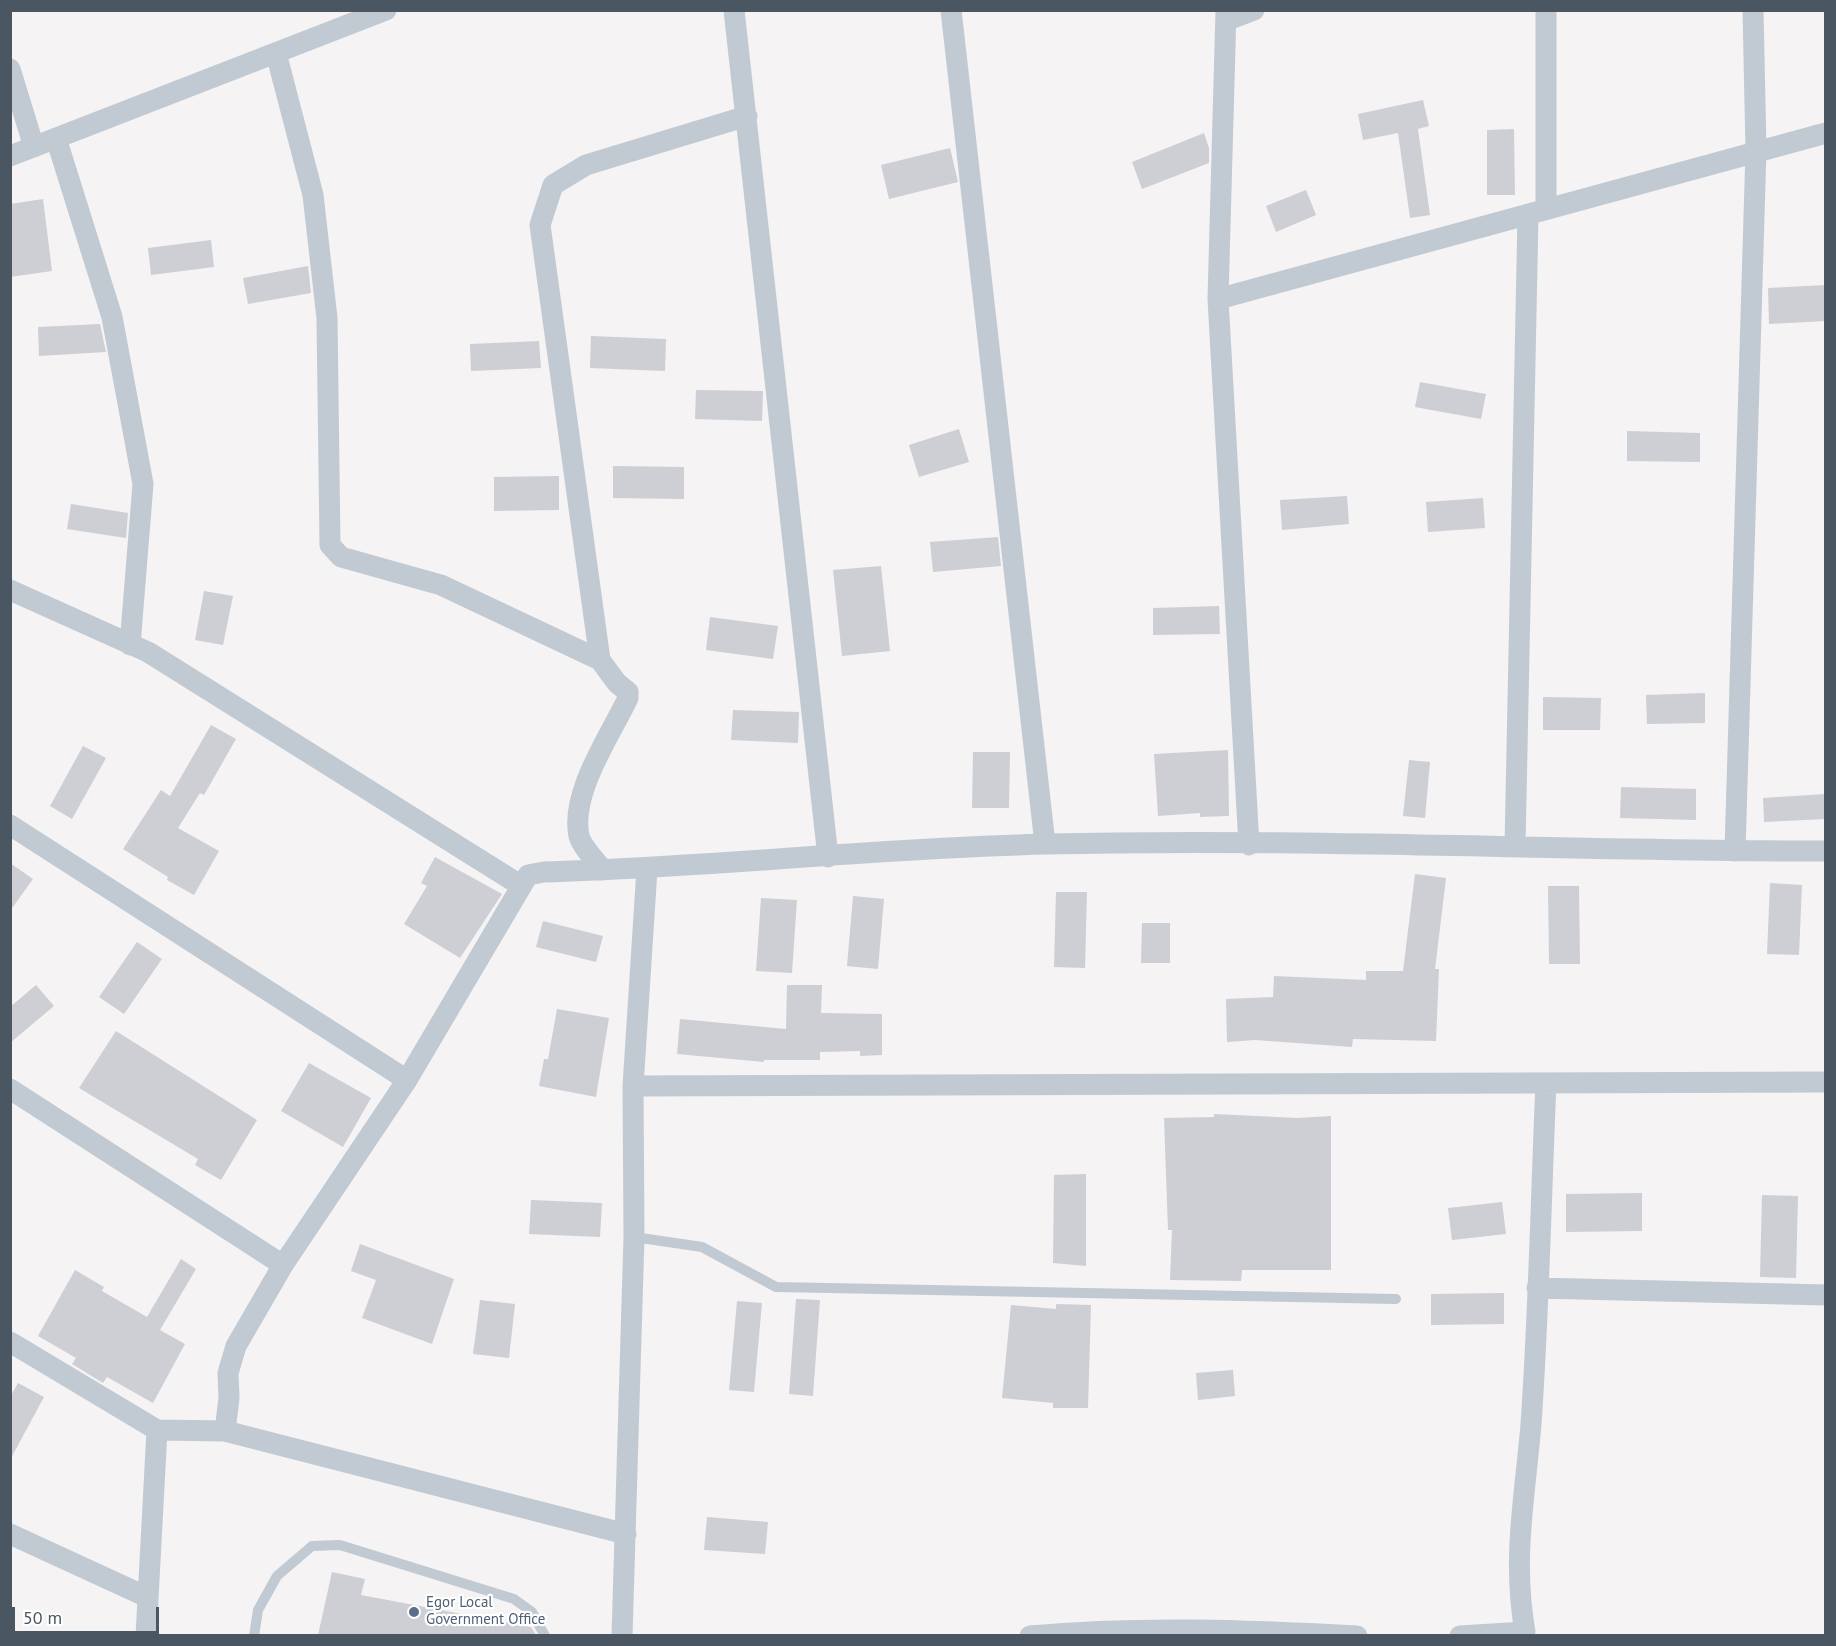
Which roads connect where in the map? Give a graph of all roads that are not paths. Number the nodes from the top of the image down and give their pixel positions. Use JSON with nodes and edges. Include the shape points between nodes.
{"nodes":[{"id":1,"x":386,"y":10,"type":"edge"},
{"id":2,"x":734,"y":10,"type":"edge"},
{"id":3,"x":951,"y":10,"type":"edge"},
{"id":4,"x":1254,"y":10,"type":"edge"},
{"id":5,"x":1546,"y":10,"type":"edge"},
{"id":6,"x":1753,"y":10,"type":"edge"},
{"id":7,"x":1227,"y":15,"type":"edge"},
{"id":8,"x":276,"y":53,"type":"junction"},
{"id":9,"x":10,"y":69,"type":"edge"},
{"id":10,"x":747,"y":116,"type":"junction"},
{"id":11,"x":1826,"y":133,"type":"edge"},
{"id":12,"x":56,"y":138,"type":"junction"},
{"id":13,"x":34,"y":147,"type":"junction"},
{"id":14,"x":1756,"y":150,"type":"junction"},
{"id":15,"x":10,"y":156,"type":"edge"},
{"id":16,"x":1537,"y":212,"type":"junction"},
{"id":17,"x":1218,"y":299,"type":"junction"},
{"id":18,"x":10,"y":590,"type":"edge"},
{"id":19,"x":130,"y":645,"type":"junction"},
{"id":20,"x":600,"y":660,"type":"junction"},
{"id":21,"x":10,"y":825,"type":"edge"},
{"id":22,"x":1045,"y":844,"type":"junction"},
{"id":23,"x":1249,"y":845,"type":"junction"},
{"id":24,"x":1515,"y":846,"type":"junction"},
{"id":25,"x":1735,"y":851,"type":"junction"},
{"id":26,"x":1826,"y":851,"type":"edge"},
{"id":27,"x":828,"y":857,"type":"junction"},
{"id":28,"x":647,"y":869,"type":"junction"},
{"id":29,"x":603,"y":870,"type":"junction"},
{"id":30,"x":520,"y":885,"type":"junction"},
{"id":31,"x":407,"y":1080,"type":"junction"},
{"id":32,"x":1826,"y":1082,"type":"edge"},
{"id":33,"x":1546,"y":1083,"type":"junction"},
{"id":34,"x":633,"y":1086,"type":"junction"},
{"id":35,"x":10,"y":1089,"type":"edge"},
{"id":36,"x":634,"y":1238,"type":"junction"},
{"id":37,"x":283,"y":1265,"type":"junction"},
{"id":38,"x":1537,"y":1288,"type":"junction"},
{"id":39,"x":1826,"y":1295,"type":"edge"},
{"id":40,"x":1396,"y":1299,"type":"dead end"},
{"id":41,"x":10,"y":1342,"type":"edge"},
{"id":42,"x":157,"y":1430,"type":"junction"},
{"id":43,"x":225,"y":1431,"type":"junction"},
{"id":44,"x":10,"y":1534,"type":"edge"},
{"id":45,"x":626,"y":1534,"type":"junction"},
{"id":46,"x":147,"y":1598,"type":"junction"},
{"id":47,"x":146,"y":1635,"type":"edge"},
{"id":48,"x":254,"y":1635,"type":"edge"},
{"id":49,"x":545,"y":1635,"type":"edge"},
{"id":50,"x":622,"y":1635,"type":"edge"},
{"id":51,"x":1029,"y":1635,"type":"edge"},
{"id":52,"x":1357,"y":1635,"type":"edge"},
{"id":53,"x":1460,"y":1635,"type":"edge"}],
"edges":[{"from":1,"to":8,"type":"street"},
{"from":2,"to":10,"type":"street"},
{"from":3,"to":22,"type":"street"},
{"from":4,"to":7,"type":"street"},
{"from":5,"to":16,"type":"street"},
{"from":6,"to":14,"type":"street"},
{"from":7,"to":17,"type":"street"},
{"from":8,"to":12,"type":"street"},
{"from":8,"to":20,"type":"street","via":[[313,195],[326,306],[330,545],[341,557],[441,585]]},
{"from":9,"to":13,"type":"street"},
{"from":10,"to":20,"type":"street","via":[[586,165],[553,185],[540,225]]},
{"from":10,"to":27,"type":"street"},
{"from":11,"to":14,"type":"street"},
{"from":12,"to":13,"type":"street"},
{"from":12,"to":19,"type":"street","via":[[112,317],[143,484]]},
{"from":13,"to":15,"type":"street"},
{"from":14,"to":16,"type":"street"},
{"from":14,"to":25,"type":"street"},
{"from":16,"to":17,"type":"street"},
{"from":16,"to":24,"type":"street"},
{"from":17,"to":23,"type":"street"},
{"from":18,"to":19,"type":"street"},
{"from":19,"to":30,"type":"street","via":[[148,652]]},
{"from":20,"to":29,"type":"street","via":[[629,695],[586,784],[579,812],[579,838]]},
{"from":21,"to":31,"type":"street"},
{"from":22,"to":23,"type":"street"},
{"from":22,"to":27,"type":"street"},
{"from":23,"to":24,"type":"street"},
{"from":24,"to":25,"type":"street"},
{"from":25,"to":26,"type":"street"},
{"from":27,"to":28,"type":"street"},
{"from":28,"to":29,"type":"street"},
{"from":28,"to":34,"type":"street"},
{"from":29,"to":30,"type":"street","via":[[544,872],[528,875]]},
{"from":30,"to":31,"type":"street"},
{"from":31,"to":37,"type":"street"},
{"from":32,"to":33,"type":"street"},
{"from":33,"to":34,"type":"street"},
{"from":33,"to":38,"type":"street"},
{"from":34,"to":36,"type":"street"},
{"from":35,"to":37,"type":"street"},
{"from":36,"to":40,"type":"lane","via":[[702,1247],[776,1287]]},
{"from":36,"to":45,"type":"street"},
{"from":37,"to":43,"type":"street","via":[[236,1346],[228,1373]]},
{"from":38,"to":39,"type":"street"},
{"from":38,"to":53,"type":"street","via":[[1531,1424],[1519,1528],[1519,1597],[1525,1632]]},
{"from":41,"to":42,"type":"street"},
{"from":42,"to":43,"type":"street"},
{"from":42,"to":46,"type":"street"},
{"from":43,"to":45,"type":"street"},
{"from":44,"to":46,"type":"street"},
{"from":45,"to":50,"type":"street"},
{"from":46,"to":47,"type":"street"},
{"from":48,"to":49,"type":"lane","via":[[258,1610],[277,1576],[312,1546],[340,1545],[514,1599],[532,1612]]},
{"from":51,"to":52,"type":"street","via":[[1254,1630]]}]}
